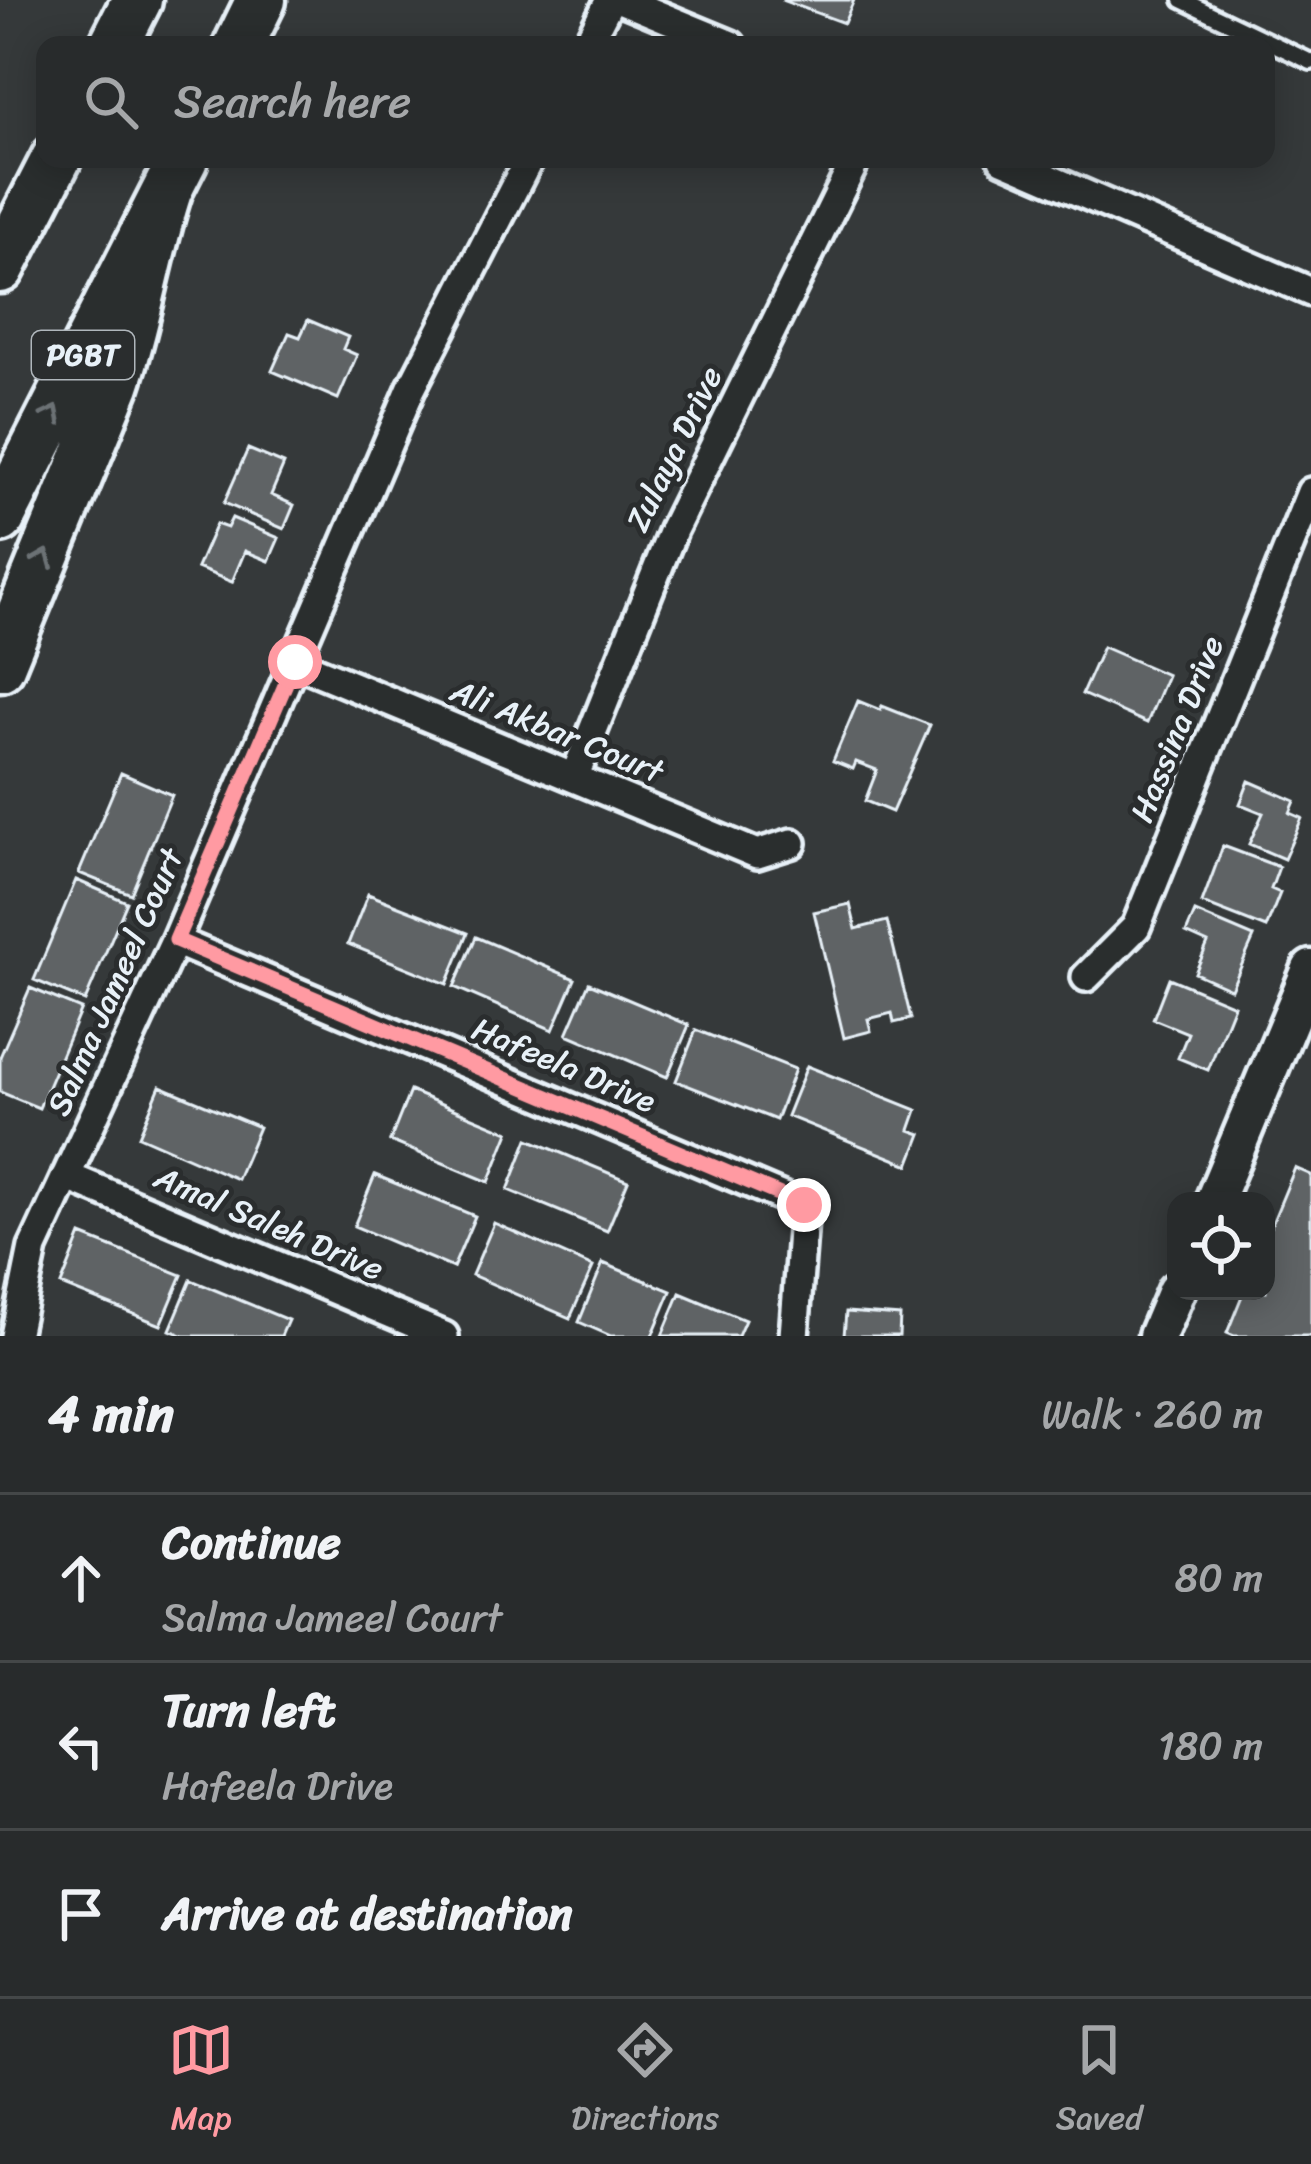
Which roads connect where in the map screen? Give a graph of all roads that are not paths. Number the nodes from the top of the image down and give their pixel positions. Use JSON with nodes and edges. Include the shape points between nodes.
{"nodes":[{"id":1,"x":137,"y":0,"type":"edge"},
{"id":2,"x":261,"y":0,"type":"edge"},
{"id":3,"x":610,"y":0,"type":"edge"},
{"id":4,"x":622,"y":0,"type":"edge"},
{"id":5,"x":1182,"y":0,"type":"edge"},
{"id":6,"x":119,"y":36,"type":"edge"},
{"id":7,"x":243,"y":36,"type":"edge"},
{"id":8,"x":592,"y":36,"type":"edge"},
{"id":9,"x":709,"y":36,"type":"edge"},
{"id":10,"x":1257,"y":36,"type":"edge"},
{"id":11,"x":1275,"y":45,"type":"edge"},
{"id":12,"x":1311,"y":62,"type":"edge"},
{"id":13,"x":47,"y":168,"type":"edge"},
{"id":14,"x":50,"y":168,"type":"edge"},
{"id":15,"x":524,"y":168,"type":"edge"},
{"id":16,"x":852,"y":168,"type":"edge"},
{"id":17,"x":1024,"y":168,"type":"edge"},
{"id":18,"x":175,"y":175,"type":"edge"},
{"id":19,"x":0,"y":224,"type":"edge"},
{"id":20,"x":0,"y":268,"type":"edge"},
{"id":21,"x":1311,"y":292,"type":"edge"},
{"id":22,"x":1311,"y":492,"type":"edge"},
{"id":23,"x":0,"y":518,"type":"edge"},
{"id":24,"x":295,"y":662,"type":"junction"},
{"id":25,"x":0,"y":666,"type":"edge"},
{"id":26,"x":574,"y":778,"type":"junction"},
{"id":27,"x":792,"y":843,"type":"dead end"},
{"id":28,"x":176,"y":940,"type":"junction"},
{"id":29,"x":1311,"y":969,"type":"edge"},
{"id":30,"x":1086,"y":977,"type":"dead end"},
{"id":31,"x":66,"y":1176,"type":"junction"},
{"id":32,"x":1218,"y":1192,"type":"edge"},
{"id":33,"x":1172,"y":1300,"type":"edge"},
{"id":34,"x":15,"y":1336,"type":"edge"},
{"id":35,"x":445,"y":1336,"type":"edge"},
{"id":36,"x":794,"y":1336,"type":"edge"},
{"id":37,"x":1157,"y":1336,"type":"edge"}],
"edges":[{"from":1,"to":6,"type":"highway"},
{"from":2,"to":7,"type":"highway"},
{"from":3,"to":8,"type":"street"},
{"from":4,"to":9,"type":"street"},
{"from":5,"to":10,"type":"lane"},
{"from":11,"to":12,"type":"lane"},
{"from":13,"to":19,"type":"highway"},
{"from":14,"to":20,"type":"highway"},
{"from":15,"to":24,"type":"street","name":"Salma Jameel Court","via":[[411,389]]},
{"from":16,"to":26,"type":"street","name":"Zulaya Drive","via":[[673,530]]},
{"from":17,"to":21,"type":"street"},
{"from":23,"to":18,"type":"highway","number":"PGBT","one_way":true},
{"from":25,"to":18,"type":"highway","one_way":true,"via":[[115,385]]},
{"from":22,"to":30,"type":"street","name":"Hassina Drive","via":[[1136,927]]},
{"from":24,"to":26,"type":"street","name":"Ali Akbar Court"},
{"from":24,"to":28,"type":"street","name":"Salma Jameel Court"},
{"from":26,"to":27,"type":"street","name":"Ali Akbar Court","via":[[757,854]]},
{"from":28,"to":31,"type":"street","name":"Salma Jameel Court"},
{"from":28,"to":36,"type":"street","name":"Hafeela Drive","via":[[804,1205]]},
{"from":29,"to":32,"type":"street"},
{"from":31,"to":34,"type":"street","name":"Salma Jameel Court","via":[[33,1248]]},
{"from":31,"to":35,"type":"street","name":"Amal Saleh Drive"},
{"from":33,"to":37,"type":"street"}]}
